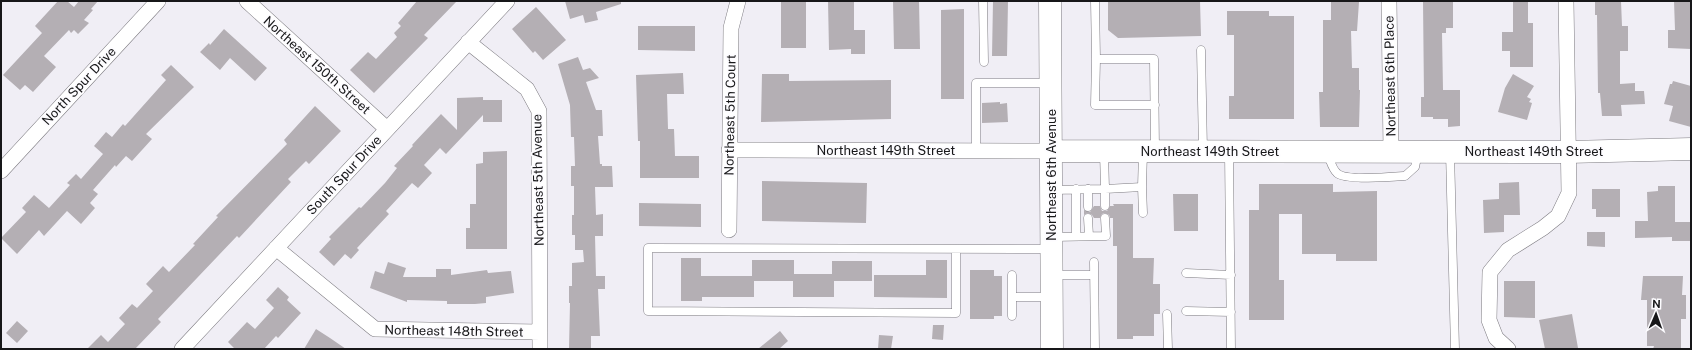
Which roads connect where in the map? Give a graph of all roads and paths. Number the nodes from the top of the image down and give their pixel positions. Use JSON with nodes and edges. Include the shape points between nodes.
{"nodes":[{"id":1,"x":158,"y":1,"type":"edge"},
{"id":2,"x":247,"y":1,"type":"edge"},
{"id":3,"x":507,"y":1,"type":"edge"},
{"id":4,"x":738,"y":1,"type":"edge"},
{"id":5,"x":983,"y":1,"type":"edge"},
{"id":6,"x":1050,"y":1,"type":"edge"},
{"id":7,"x":1095,"y":1,"type":"edge"},
{"id":8,"x":1389,"y":1,"type":"edge"},
{"id":9,"x":1566,"y":1,"type":"edge"},
{"id":10,"x":468,"y":42,"type":"junction"},
{"id":11,"x":1201,"y":50,"type":"dead end"},
{"id":12,"x":1096,"y":59,"type":"junction"},
{"id":13,"x":984,"y":62,"type":"dead end"},
{"id":14,"x":1050,"y":83,"type":"junction"},
{"id":15,"x":1155,"y":105,"type":"junction"},
{"id":16,"x":387,"y":129,"type":"junction"},
{"id":17,"x":1691,"y":149,"type":"edge"},
{"id":18,"x":729,"y":150,"type":"junction"},
{"id":19,"x":976,"y":151,"type":"junction"},
{"id":20,"x":1051,"y":151,"type":"junction"},
{"id":21,"x":1149,"y":151,"type":"junction"},
{"id":22,"x":1203,"y":151,"type":"junction"},
{"id":23,"x":1229,"y":151,"type":"junction"},
{"id":24,"x":1326,"y":151,"type":"junction"},
{"id":25,"x":1391,"y":151,"type":"junction"},
{"id":26,"x":1418,"y":151,"type":"junction"},
{"id":27,"x":1450,"y":151,"type":"junction"},
{"id":28,"x":1104,"y":152,"type":"junction"},
{"id":29,"x":1568,"y":152,"type":"junction"},
{"id":30,"x":1,"y":171,"type":"edge"},
{"id":31,"x":1142,"y":187,"type":"junction"},
{"id":32,"x":1105,"y":188,"type":"junction"},
{"id":33,"x":1076,"y":189,"type":"junction"},
{"id":34,"x":1088,"y":189,"type":"junction"},
{"id":35,"x":1051,"y":190,"type":"junction"},
{"id":36,"x":1088,"y":206,"type":"dead end"},
{"id":37,"x":1105,"y":206,"type":"dead end"},
{"id":38,"x":1143,"y":213,"type":"dead end"},
{"id":39,"x":1088,"y":218,"type":"dead end"},
{"id":40,"x":1105,"y":218,"type":"dead end"},
{"id":41,"x":729,"y":230,"type":"dead end"},
{"id":42,"x":1076,"y":236,"type":"junction"},
{"id":43,"x":1088,"y":236,"type":"junction"},
{"id":44,"x":1052,"y":243,"type":"junction"},
{"id":45,"x":276,"y":248,"type":"junction"},
{"id":46,"x":956,"y":249,"type":"junction"},
{"id":47,"x":1094,"y":262,"type":"dead end"},
{"id":48,"x":1186,"y":273,"type":"dead end"},
{"id":49,"x":1012,"y":275,"type":"dead end"},
{"id":50,"x":1052,"y":275,"type":"junction"},
{"id":51,"x":1094,"y":275,"type":"junction"},
{"id":52,"x":1230,"y":275,"type":"junction"},
{"id":53,"x":1012,"y":297,"type":"junction"},
{"id":54,"x":1052,"y":297,"type":"junction"},
{"id":55,"x":1186,"y":311,"type":"dead end"},
{"id":56,"x":1231,"y":312,"type":"junction"},
{"id":57,"x":1167,"y":314,"type":"dead end"},
{"id":58,"x":1012,"y":316,"type":"dead end"},
{"id":59,"x":540,"y":332,"type":"junction"},
{"id":60,"x":182,"y":349,"type":"edge"},
{"id":61,"x":540,"y":349,"type":"edge"},
{"id":62,"x":1052,"y":349,"type":"edge"},
{"id":63,"x":1095,"y":349,"type":"edge"},
{"id":64,"x":1168,"y":349,"type":"edge"},
{"id":65,"x":1231,"y":349,"type":"edge"},
{"id":66,"x":1455,"y":349,"type":"edge"},
{"id":67,"x":1508,"y":349,"type":"edge"}],
"edges":[{"from":1,"to":30,"type":"street","name":"North Spur Drive"},
{"from":2,"to":16,"type":"street","name":"Northeast 150th Street"},
{"from":3,"to":10,"type":"street","name":"South Spur Drive"},
{"from":4,"to":18,"type":"street","name":"Northeast 5th Court","via":[[731,28]]},
{"from":5,"to":13,"type":"lane"},
{"from":6,"to":14,"type":"street","name":"Northeast 6th Avenue"},
{"from":7,"to":12,"type":"lane"},
{"from":8,"to":25,"type":"street","name":"Northeast 6th Place"},
{"from":9,"to":29,"type":"street"},
{"from":10,"to":16,"type":"street","name":"South Spur Drive"},
{"from":10,"to":59,"type":"street","name":"Northeast 5th Avenue","via":[[527,89],[539,111]]},
{"from":11,"to":22,"type":"lane"},
{"from":12,"to":15,"type":"lane","via":[[1154,59]]},
{"from":12,"to":15,"type":"lane","via":[[1096,105]]},
{"from":14,"to":19,"type":"lane","via":[[976,83]]},
{"from":14,"to":20,"type":"street","name":"Northeast 6th Avenue"},
{"from":15,"to":21,"type":"lane"},
{"from":16,"to":45,"type":"street","name":"South Spur Drive"},
{"from":17,"to":29,"type":"street","name":"Northeast 149th Street"},
{"from":18,"to":19,"type":"street","name":"Northeast 149th Street"},
{"from":18,"to":41,"type":"street","name":"Northeast 5th Court"},
{"from":19,"to":20,"type":"street","name":"Northeast 149th Street"},
{"from":20,"to":28,"type":"street","name":"Northeast 149th Street"},
{"from":20,"to":35,"type":"street","name":"Northeast 6th Avenue"},
{"from":21,"to":22,"type":"street","name":"Northeast 149th Street"},
{"from":21,"to":28,"type":"street","name":"Northeast 149th Street"},
{"from":21,"to":31,"type":"lane"},
{"from":22,"to":23,"type":"street","name":"Northeast 149th Street"},
{"from":23,"to":24,"type":"street","name":"Northeast 149th Street"},
{"from":23,"to":52,"type":"lane"},
{"from":24,"to":25,"type":"street","name":"Northeast 149th Street"},
{"from":24,"to":26,"type":"lane","via":[[1336,173],[1343,177],[1405,176],[1415,167]]},
{"from":25,"to":26,"type":"street","name":"Northeast 149th Street"},
{"from":26,"to":27,"type":"street","name":"Northeast 149th Street"},
{"from":27,"to":29,"type":"street","name":"Northeast 149th Street"},
{"from":27,"to":66,"type":"lane"},
{"from":28,"to":32,"type":"lane"},
{"from":29,"to":67,"type":"street","via":[[1569,193],[1558,216],[1508,250],[1490,272],[1489,320],[1496,338]]},
{"from":31,"to":32,"type":"lane"},
{"from":31,"to":38,"type":"lane"},
{"from":32,"to":34,"type":"lane"},
{"from":32,"to":37,"type":"lane"},
{"from":33,"to":34,"type":"lane"},
{"from":33,"to":35,"type":"lane"},
{"from":33,"to":42,"type":"lane"},
{"from":34,"to":36,"type":"lane"},
{"from":35,"to":44,"type":"street","name":"Northeast 6th Avenue"},
{"from":39,"to":43,"type":"lane"},
{"from":40,"to":43,"type":"lane","via":[[1106,236]]},
{"from":42,"to":43,"type":"lane"},
{"from":42,"to":44,"type":"lane"},
{"from":44,"to":46,"type":"lane"},
{"from":44,"to":50,"type":"street","name":"Northeast 6th Avenue"},
{"from":45,"to":59,"type":"street","name":"Northeast 148th Street","via":[[375,329]]},
{"from":45,"to":60,"type":"street","name":"South Spur Drive"},
{"from":46,"to":46,"type":"lane","via":[[648,248],[648,311],[956,313]]},
{"from":47,"to":51,"type":"lane"},
{"from":48,"to":52,"type":"lane"},
{"from":49,"to":53,"type":"lane"},
{"from":50,"to":51,"type":"lane"},
{"from":50,"to":54,"type":"street","name":"Northeast 6th Avenue"},
{"from":51,"to":63,"type":"lane"},
{"from":52,"to":56,"type":"lane"},
{"from":53,"to":54,"type":"lane"},
{"from":53,"to":58,"type":"lane"},
{"from":54,"to":62,"type":"street","name":"Northeast 6th Avenue"},
{"from":55,"to":56,"type":"lane"},
{"from":56,"to":65,"type":"lane"},
{"from":57,"to":64,"type":"lane"},
{"from":59,"to":61,"type":"street","name":"Northeast 5th Avenue"}]}
